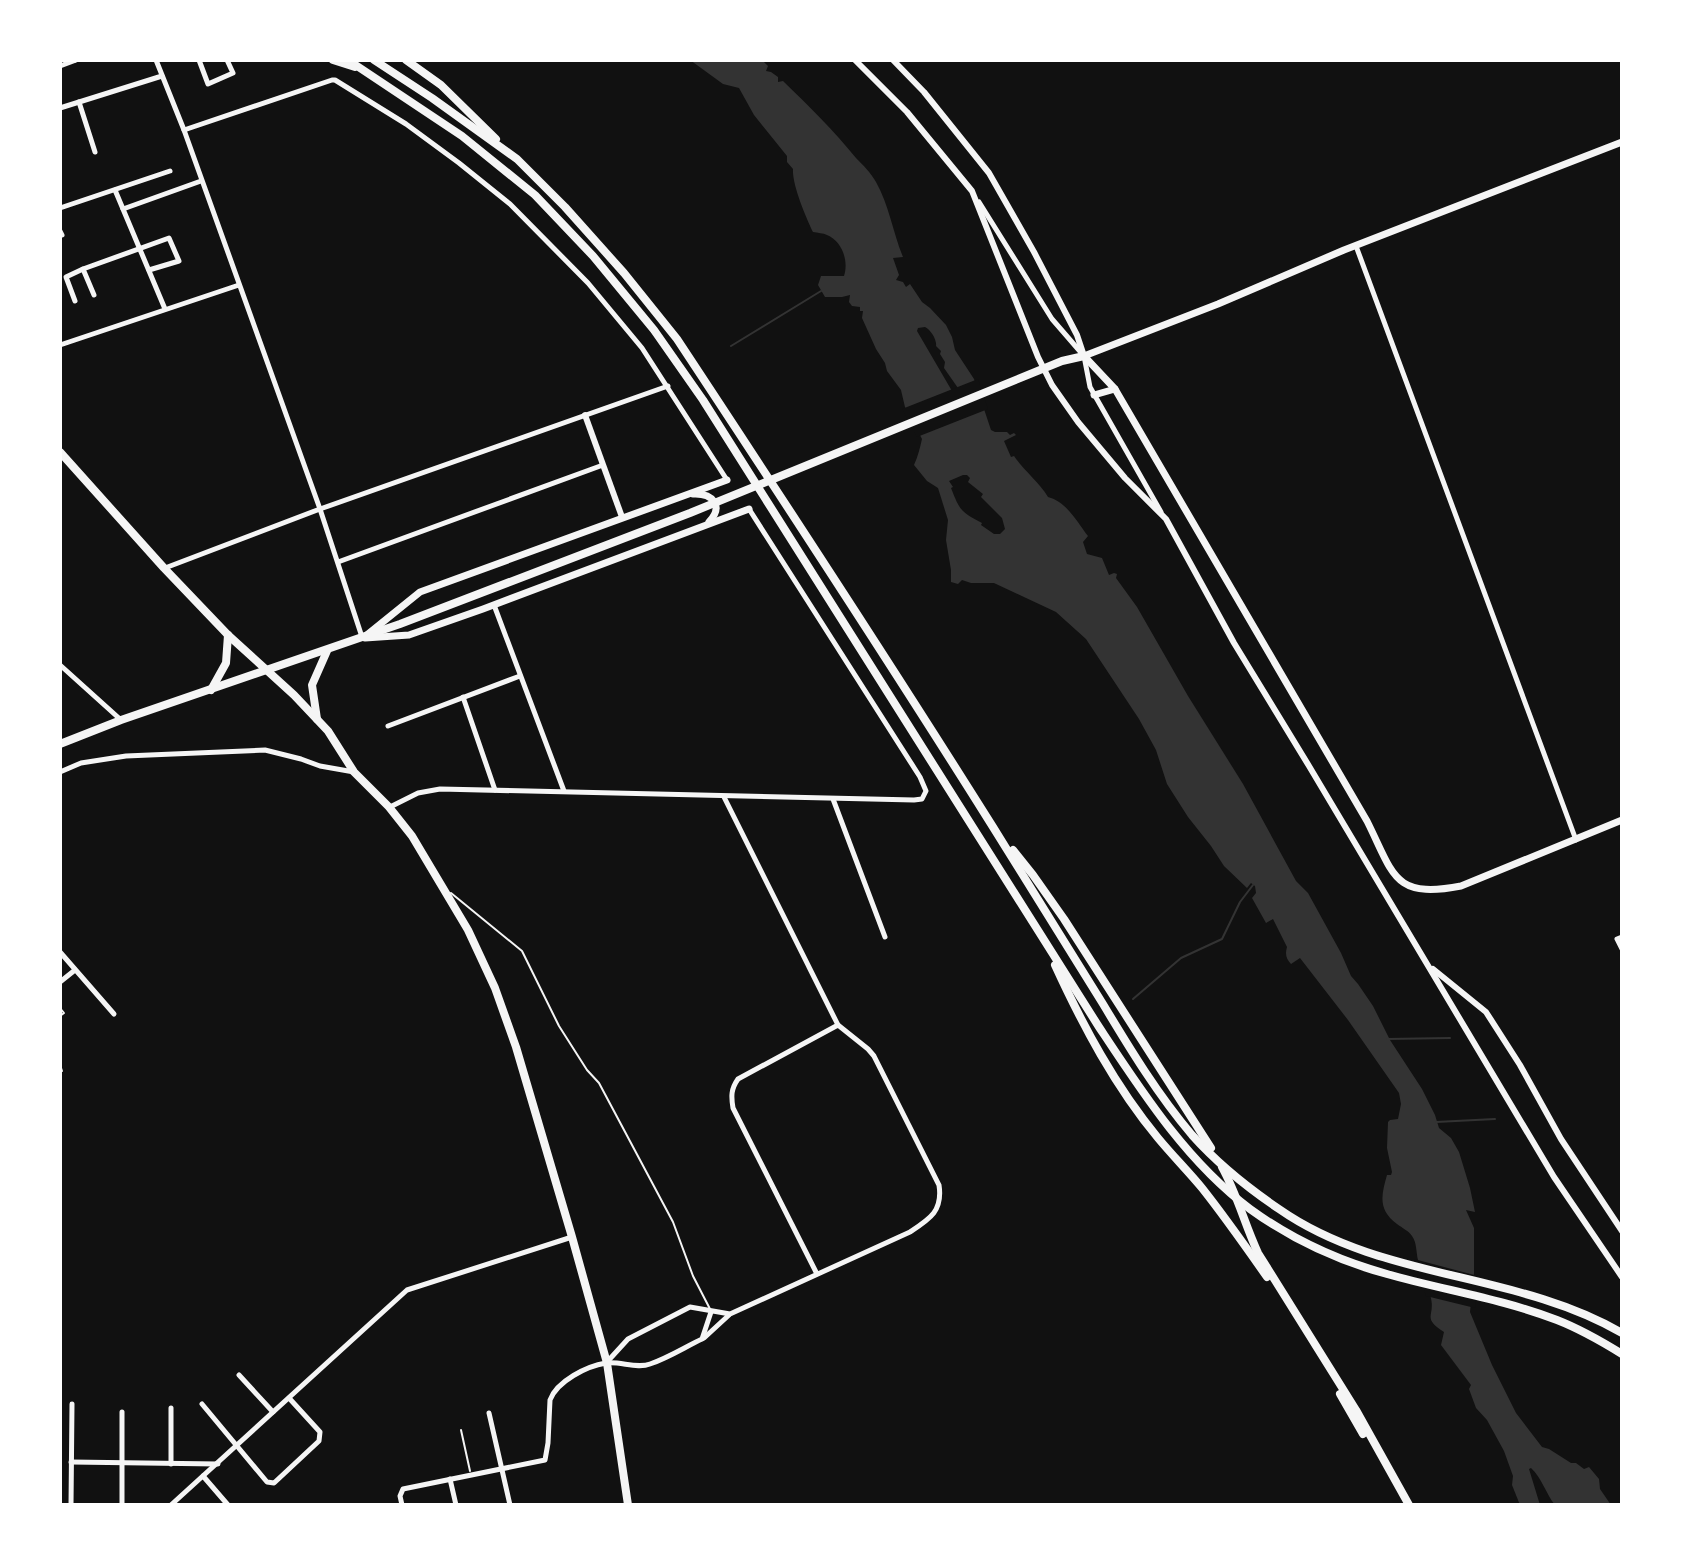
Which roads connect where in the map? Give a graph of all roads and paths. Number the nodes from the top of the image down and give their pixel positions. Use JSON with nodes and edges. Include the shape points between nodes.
{"nodes":[{"id":1,"x":76,"y":60,"type":"edge"},
{"id":2,"x":156,"y":60,"type":"edge"},
{"id":3,"x":199,"y":60,"type":"edge"},
{"id":4,"x":227,"y":60,"type":"edge"},
{"id":5,"x":333,"y":60,"type":"edge"},
{"id":6,"x":348,"y":60,"type":"edge"},
{"id":7,"x":374,"y":60,"type":"edge"},
{"id":8,"x":406,"y":60,"type":"edge"},
{"id":9,"x":855,"y":60,"type":"edge"},
{"id":10,"x":893,"y":60,"type":"edge"},
{"id":11,"x":60,"y":66,"type":"edge"},
{"id":12,"x":367,"y":71,"type":"junction"},
{"id":13,"x":162,"y":76,"type":"junction"},
{"id":14,"x":79,"y":102,"type":"junction"},
{"id":15,"x":60,"y":108,"type":"edge"},
{"id":16,"x":184,"y":130,"type":"junction"},
{"id":17,"x":1622,"y":142,"type":"edge"},
{"id":18,"x":95,"y":152,"type":"dead end"},
{"id":19,"x":517,"y":159,"type":"junction"},
{"id":20,"x":170,"y":171,"type":"dead end"},
{"id":21,"x":201,"y":181,"type":"junction"},
{"id":22,"x":115,"y":190,"type":"junction"},
{"id":23,"x":972,"y":191,"type":"junction"},
{"id":24,"x":60,"y":208,"type":"edge"},
{"id":25,"x":123,"y":209,"type":"junction"},
{"id":26,"x":1356,"y":246,"type":"junction"},
{"id":27,"x":140,"y":248,"type":"junction"},
{"id":28,"x":83,"y":269,"type":"junction"},
{"id":29,"x":149,"y":270,"type":"junction"},
{"id":30,"x":239,"y":285,"type":"junction"},
{"id":31,"x":94,"y":295,"type":"dead end"},
{"id":32,"x":75,"y":301,"type":"dead end"},
{"id":33,"x":165,"y":309,"type":"junction"},
{"id":34,"x":60,"y":345,"type":"edge"},
{"id":35,"x":1084,"y":356,"type":"junction"},
{"id":36,"x":668,"y":386,"type":"junction"},
{"id":37,"x":1115,"y":389,"type":"junction"},
{"id":38,"x":1094,"y":395,"type":"junction"},
{"id":39,"x":585,"y":415,"type":"junction"},
{"id":40,"x":60,"y":452,"type":"edge"},
{"id":41,"x":603,"y":465,"type":"junction"},
{"id":42,"x":727,"y":480,"type":"joint"},
{"id":43,"x":683,"y":495,"type":"junction"},
{"id":44,"x":320,"y":509,"type":"junction"},
{"id":45,"x":749,"y":509,"type":"joint"},
{"id":46,"x":622,"y":517,"type":"junction"},
{"id":47,"x":1166,"y":519,"type":"junction"},
{"id":48,"x":708,"y":524,"type":"junction"},
{"id":49,"x":338,"y":562,"type":"junction"},
{"id":50,"x":164,"y":568,"type":"junction"},
{"id":51,"x":494,"y":605,"type":"junction"},
{"id":52,"x":228,"y":635,"type":"junction"},
{"id":53,"x":363,"y":638,"type":"junction"},
{"id":54,"x":327,"y":651,"type":"junction"},
{"id":55,"x":60,"y":665,"type":"edge"},
{"id":56,"x":268,"y":670,"type":"junction"},
{"id":57,"x":520,"y":676,"type":"junction"},
{"id":58,"x":211,"y":690,"type":"junction"},
{"id":59,"x":463,"y":697,"type":"junction"},
{"id":60,"x":121,"y":720,"type":"junction"},
{"id":61,"x":317,"y":720,"type":"junction"},
{"id":62,"x":388,"y":726,"type":"dead end"},
{"id":63,"x":60,"y":744,"type":"edge"},
{"id":64,"x":60,"y":772,"type":"edge"},
{"id":65,"x":354,"y":772,"type":"junction"},
{"id":66,"x":495,"y":790,"type":"junction"},
{"id":67,"x":564,"y":791,"type":"junction"},
{"id":68,"x":724,"y":797,"type":"junction"},
{"id":69,"x":833,"y":799,"type":"junction"},
{"id":70,"x":389,"y":807,"type":"junction"},
{"id":71,"x":1622,"y":820,"type":"edge"},
{"id":72,"x":992,"y":825,"type":"junction"},
{"id":73,"x":1576,"y":840,"type":"junction"},
{"id":74,"x":443,"y":887,"type":"junction"},
{"id":75,"x":1040,"y":932,"type":"junction"},
{"id":76,"x":885,"y":937,"type":"dead end"},
{"id":77,"x":1622,"y":937,"type":"edge"},
{"id":78,"x":1622,"y":949,"type":"edge"},
{"id":79,"x":60,"y":952,"type":"edge"},
{"id":80,"x":1427,"y":964,"type":"junction"},
{"id":81,"x":75,"y":969,"type":"junction"},
{"id":82,"x":60,"y":982,"type":"edge"},
{"id":83,"x":60,"y":1008,"type":"edge"},
{"id":84,"x":114,"y":1014,"type":"dead end"},
{"id":85,"x":60,"y":1016,"type":"edge"},
{"id":86,"x":838,"y":1025,"type":"junction"},
{"id":87,"x":60,"y":1065,"type":"edge"},
{"id":88,"x":62,"y":1071,"type":"dead end"},
{"id":89,"x":1622,"y":1231,"type":"edge"},
{"id":90,"x":572,"y":1237,"type":"junction"},
{"id":91,"x":817,"y":1274,"type":"junction"},
{"id":92,"x":1622,"y":1277,"type":"edge"},
{"id":93,"x":711,"y":1312,"type":"junction"},
{"id":94,"x":730,"y":1314,"type":"junction"},
{"id":95,"x":1622,"y":1333,"type":"edge"},
{"id":96,"x":702,"y":1339,"type":"junction"},
{"id":97,"x":1622,"y":1354,"type":"edge"},
{"id":98,"x":607,"y":1363,"type":"junction"},
{"id":99,"x":239,"y":1375,"type":"dead end"},
{"id":100,"x":289,"y":1398,"type":"junction"},
{"id":101,"x":72,"y":1404,"type":"dead end"},
{"id":102,"x":202,"y":1404,"type":"dead end"},
{"id":103,"x":171,"y":1408,"type":"dead end"},
{"id":104,"x":122,"y":1412,"type":"dead end"},
{"id":105,"x":273,"y":1412,"type":"junction"},
{"id":106,"x":489,"y":1413,"type":"dead end"},
{"id":107,"x":461,"y":1430,"type":"dead end"},
{"id":108,"x":237,"y":1446,"type":"junction"},
{"id":109,"x":71,"y":1462,"type":"junction"},
{"id":110,"x":122,"y":1462,"type":"junction"},
{"id":111,"x":171,"y":1464,"type":"junction"},
{"id":112,"x":218,"y":1464,"type":"junction"},
{"id":113,"x":502,"y":1468,"type":"junction"},
{"id":114,"x":471,"y":1474,"type":"junction"},
{"id":115,"x":203,"y":1476,"type":"junction"},
{"id":116,"x":450,"y":1479,"type":"junction"},
{"id":117,"x":71,"y":1505,"type":"edge"},
{"id":118,"x":122,"y":1505,"type":"edge"},
{"id":119,"x":171,"y":1505,"type":"edge"},
{"id":120,"x":228,"y":1505,"type":"edge"},
{"id":121,"x":402,"y":1505,"type":"edge"},
{"id":122,"x":456,"y":1505,"type":"edge"},
{"id":123,"x":510,"y":1505,"type":"edge"},
{"id":124,"x":628,"y":1505,"type":"edge"},
{"id":125,"x":1407,"y":1505,"type":"edge"}],
"edges":[{"from":1,"to":11,"type":"street"},
{"from":2,"to":13,"type":"street"},
{"from":3,"to":4,"type":"street","via":[[208,84],[233,73]]},
{"from":5,"to":12,"type":"main road"},
{"from":6,"to":12,"type":"main road"},
{"from":7,"to":19,"type":"main road"},
{"from":8,"to":19,"type":"main road","via":[[441,85]]},
{"from":9,"to":23,"type":"street","via":[[907,112]]},
{"from":10,"to":35,"type":"street","via":[[989,173]]},
{"from":12,"to":75,"type":"main road","via":[[462,136],[535,195],[654,330]]},
{"from":13,"to":14,"type":"street"},
{"from":13,"to":16,"type":"street"},
{"from":14,"to":15,"type":"street"},
{"from":14,"to":18,"type":"street"},
{"from":16,"to":21,"type":"street"},
{"from":16,"to":36,"type":"street","via":[[335,80],[406,124],[510,204],[588,283]]},
{"from":17,"to":26,"type":"main road"},
{"from":19,"to":72,"type":"main road","via":[[624,273],[677,339]]},
{"from":20,"to":22,"type":"street"},
{"from":21,"to":25,"type":"street"},
{"from":21,"to":30,"type":"street"},
{"from":22,"to":24,"type":"street"},
{"from":22,"to":25,"type":"street"},
{"from":23,"to":35,"type":"street","via":[[1052,319]]},
{"from":23,"to":47,"type":"street","via":[[1052,385],[1125,478]]},
{"from":25,"to":27,"type":"street"},
{"from":26,"to":35,"type":"main road"},
{"from":26,"to":73,"type":"street"},
{"from":27,"to":28,"type":"street"},
{"from":27,"to":29,"type":"street"},
{"from":27,"to":29,"type":"street","via":[[169,238],[179,261]]},
{"from":28,"to":31,"type":"street"},
{"from":28,"to":32,"type":"street","via":[[66,277]]},
{"from":29,"to":33,"type":"street"},
{"from":30,"to":33,"type":"street"},
{"from":30,"to":44,"type":"street"},
{"from":33,"to":34,"type":"street"},
{"from":35,"to":37,"type":"main road"},
{"from":35,"to":38,"type":"street"},
{"from":35,"to":53,"type":"main road"},
{"from":36,"to":39,"type":"street"},
{"from":36,"to":42,"type":"street"},
{"from":37,"to":38,"type":"main road"},
{"from":37,"to":73,"type":"main road","via":[[1404,885],[1437,891],[1461,886]]},
{"from":38,"to":47,"type":"street"},
{"from":39,"to":41,"type":"street"},
{"from":39,"to":44,"type":"street"},
{"from":40,"to":50,"type":"main road"},
{"from":41,"to":46,"type":"street"},
{"from":41,"to":49,"type":"street"},
{"from":42,"to":43,"type":"main road"},
{"from":43,"to":46,"type":"main road"},
{"from":43,"to":48,"type":"main road","via":[[703,493],[711,498],[716,512]]},
{"from":44,"to":49,"type":"street"},
{"from":44,"to":50,"type":"street"},
{"from":45,"to":48,"type":"main road"},
{"from":45,"to":69,"type":"street","via":[[926,791],[914,800]]},
{"from":46,"to":53,"type":"main road","via":[[420,592]]},
{"from":47,"to":80,"type":"street","via":[[1234,643]]},
{"from":48,"to":51,"type":"main road"},
{"from":49,"to":53,"type":"street"},
{"from":50,"to":52,"type":"main road"},
{"from":51,"to":53,"type":"main road","via":[[409,635]]},
{"from":51,"to":57,"type":"street"},
{"from":52,"to":56,"type":"main road"},
{"from":52,"to":58,"type":"main road","via":[[226,663]]},
{"from":53,"to":54,"type":"main road"},
{"from":54,"to":56,"type":"main road"},
{"from":54,"to":61,"type":"main road","via":[[312,685]]},
{"from":55,"to":60,"type":"street"},
{"from":56,"to":58,"type":"main road"},
{"from":56,"to":61,"type":"main road"},
{"from":57,"to":59,"type":"street"},
{"from":57,"to":67,"type":"street"},
{"from":58,"to":60,"type":"main road"},
{"from":59,"to":62,"type":"street"},
{"from":59,"to":66,"type":"street"},
{"from":60,"to":63,"type":"main road"},
{"from":61,"to":65,"type":"main road"},
{"from":64,"to":65,"type":"street","via":[[126,756],[265,750]]},
{"from":65,"to":70,"type":"main road"},
{"from":66,"to":67,"type":"street"},
{"from":66,"to":70,"type":"street","via":[[440,789]]},
{"from":67,"to":68,"type":"street"},
{"from":68,"to":69,"type":"street"},
{"from":68,"to":86,"type":"street"},
{"from":69,"to":76,"type":"street"},
{"from":70,"to":74,"type":"main road"},
{"from":71,"to":73,"type":"main road"},
{"from":72,"to":95,"type":"main road","via":[[1155,1086],[1193,1135],[1245,1185],[1341,1243],[1547,1301]]},
{"from":72,"to":125,"type":"main road","via":[[1064,919],[1223,1169],[1258,1253],[1356,1410]]},
{"from":74,"to":90,"type":"main road","via":[[495,988]]},
{"from":74,"to":93,"type":"lane","via":[[522,951],[559,1026],[599,1083],[673,1222]]},
{"from":75,"to":97,"type":"main road","via":[[1143,1094],[1214,1177],[1250,1209],[1360,1266],[1556,1320]]},
{"from":75,"to":125,"type":"main road","via":[[1088,1033],[1124,1092],[1241,1240]]},
{"from":77,"to":78,"type":"street","via":[[1617,939]]},
{"from":79,"to":81,"type":"street"},
{"from":80,"to":89,"type":"street","via":[[1486,1012]]},
{"from":80,"to":92,"type":"street","via":[[1554,1177]]},
{"from":81,"to":82,"type":"street"},
{"from":81,"to":84,"type":"street"},
{"from":83,"to":85,"type":"lane"},
{"from":86,"to":91,"type":"street","via":[[738,1079],[731,1098]]},
{"from":86,"to":91,"type":"street","via":[[874,1056],[940,1193],[937,1210],[910,1232]]},
{"from":87,"to":88,"type":"lane"},
{"from":90,"to":98,"type":"main road"},
{"from":90,"to":100,"type":"street","via":[[407,1290]]},
{"from":91,"to":94,"type":"street"},
{"from":93,"to":94,"type":"street"},
{"from":93,"to":96,"type":"street"},
{"from":93,"to":98,"type":"street","via":[[690,1307],[628,1339]]},
{"from":94,"to":96,"type":"street"},
{"from":96,"to":98,"type":"street","via":[[648,1366]]},
{"from":98,"to":113,"type":"street","via":[[580,1370],[552,1393],[545,1460]]},
{"from":98,"to":124,"type":"main road"},
{"from":99,"to":105,"type":"street"},
{"from":100,"to":105,"type":"street"},
{"from":100,"to":108,"type":"street","via":[[320,1436],[274,1483],[267,1482]]},
{"from":101,"to":109,"type":"street"},
{"from":102,"to":108,"type":"street"},
{"from":103,"to":111,"type":"street"},
{"from":104,"to":110,"type":"street"},
{"from":105,"to":108,"type":"street"},
{"from":106,"to":113,"type":"street"},
{"from":107,"to":114,"type":"lane"},
{"from":108,"to":112,"type":"street"},
{"from":109,"to":110,"type":"street"},
{"from":109,"to":117,"type":"street"},
{"from":110,"to":111,"type":"street"},
{"from":110,"to":118,"type":"street"},
{"from":111,"to":112,"type":"street"},
{"from":112,"to":115,"type":"street"},
{"from":113,"to":114,"type":"street"},
{"from":113,"to":123,"type":"street"},
{"from":114,"to":116,"type":"street"},
{"from":115,"to":119,"type":"street"},
{"from":115,"to":120,"type":"street"},
{"from":116,"to":121,"type":"street","via":[[403,1489]]},
{"from":116,"to":122,"type":"street"}]}
